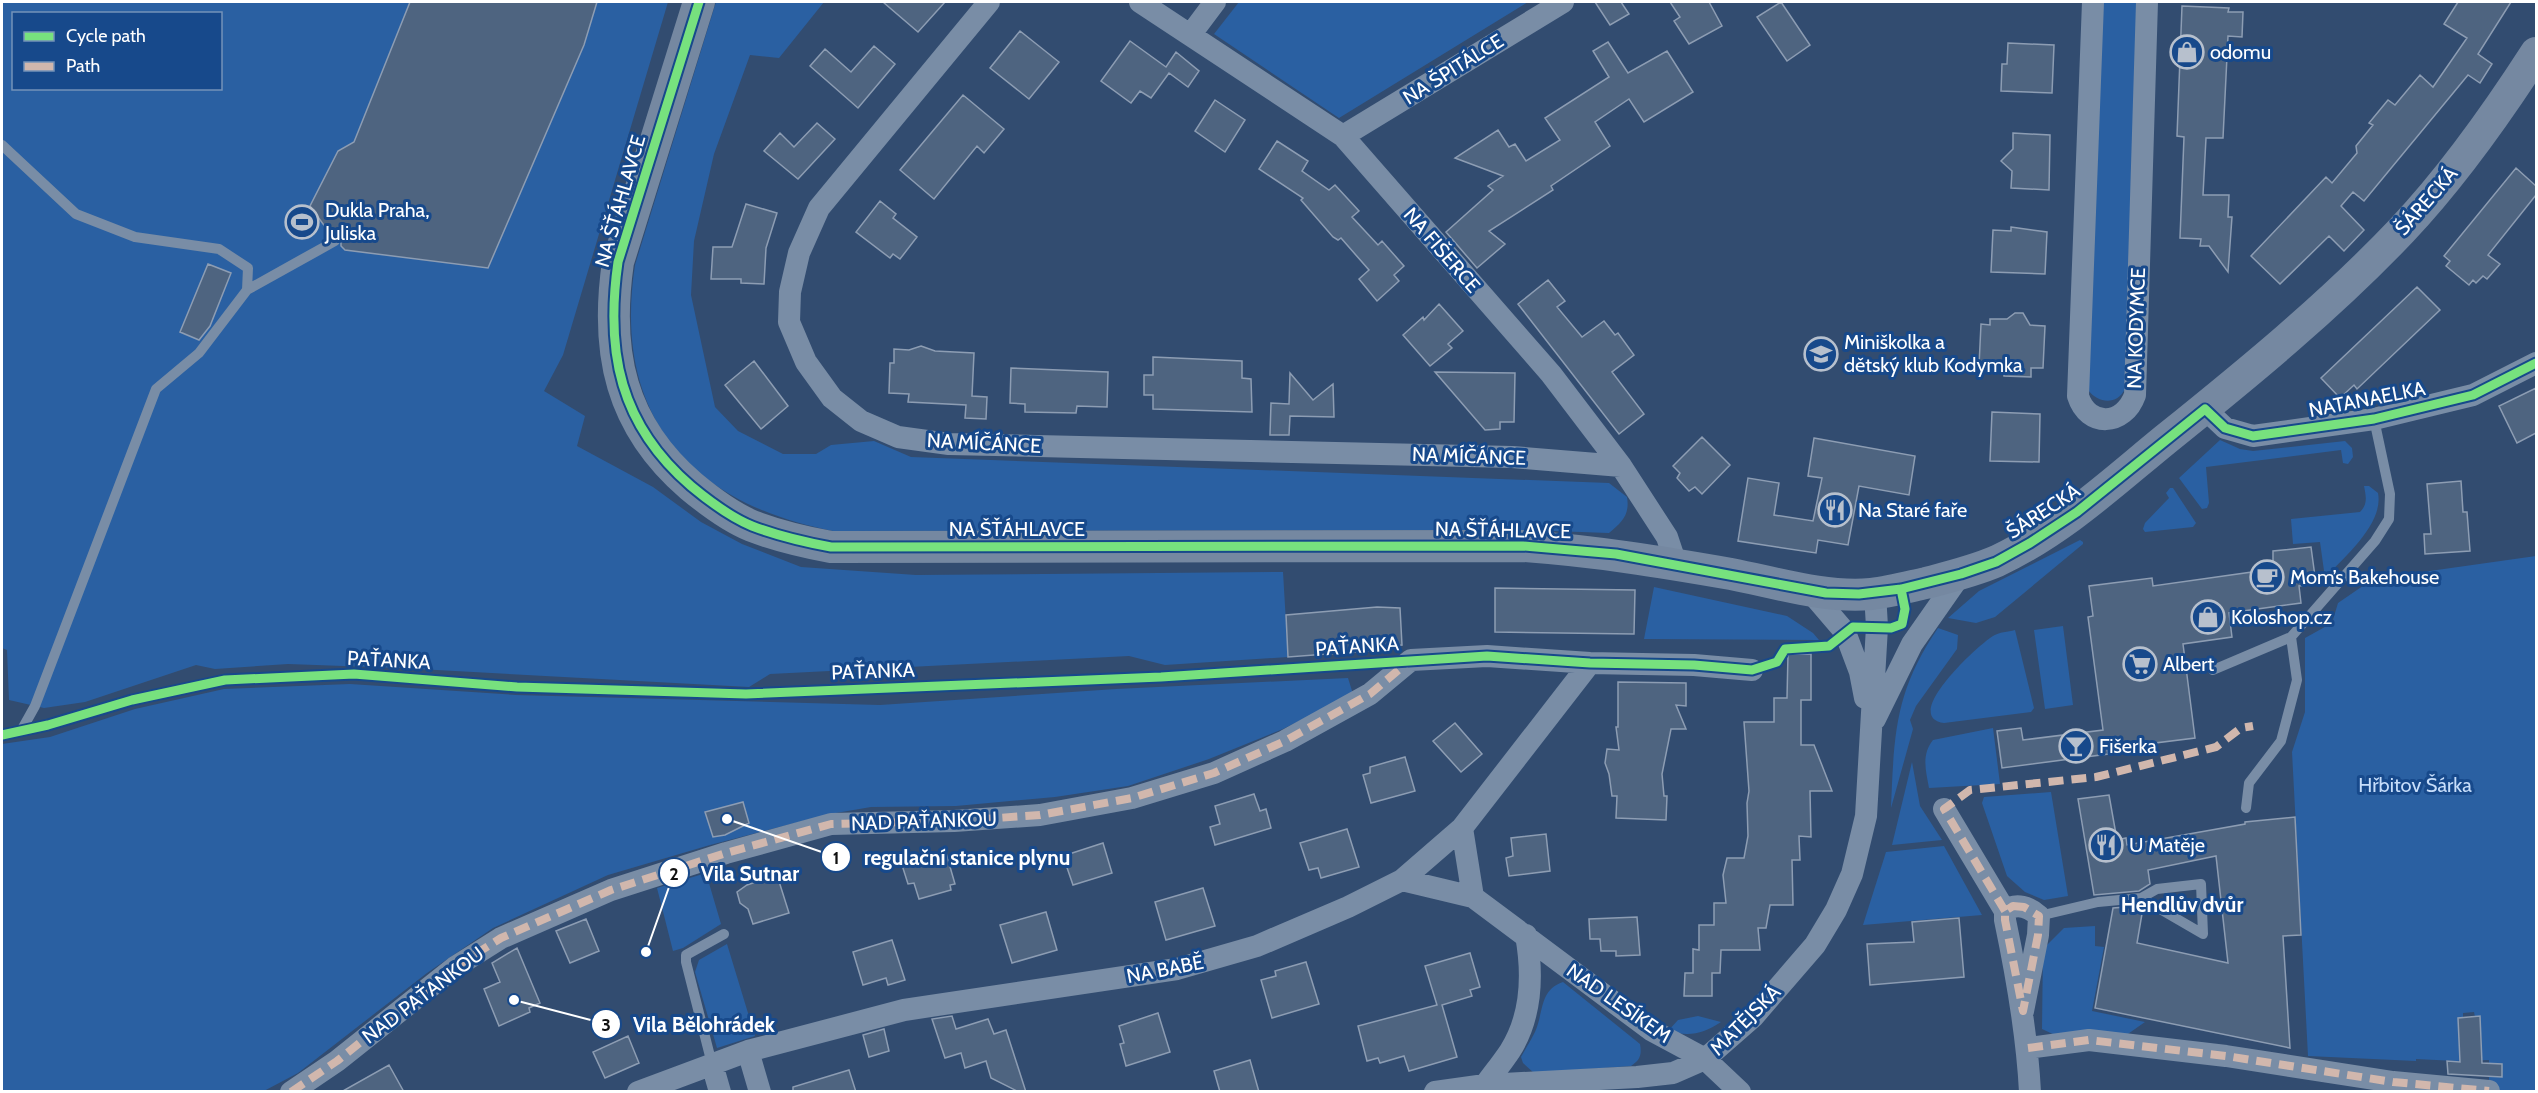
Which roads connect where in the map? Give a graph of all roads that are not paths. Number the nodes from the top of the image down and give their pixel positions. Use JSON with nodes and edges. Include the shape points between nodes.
{"nodes":[{"id":1,"x":699,"y":2,"type":"edge"},
{"id":2,"x":989,"y":2,"type":"edge"},
{"id":3,"x":1140,"y":2,"type":"edge"},
{"id":4,"x":1215,"y":2,"type":"edge"},
{"id":5,"x":1563,"y":2,"type":"edge"},
{"id":6,"x":2093,"y":2,"type":"edge"},
{"id":7,"x":2147,"y":2,"type":"edge"},
{"id":8,"x":1191,"y":34,"type":"junction"},
{"id":9,"x":2536,"y":53,"type":"edge"},
{"id":10,"x":1343,"y":136,"type":"junction"},
{"id":11,"x":2,"y":145,"type":"edge"},
{"id":12,"x":335,"y":241,"type":"dead end"},
{"id":13,"x":247,"y":290,"type":"junction"},
{"id":14,"x":2536,"y":363,"type":"edge"},
{"id":15,"x":2205,"y":409,"type":"junction"},
{"id":16,"x":2374,"y":419,"type":"junction"},
{"id":17,"x":1621,"y":466,"type":"junction"},
{"id":18,"x":1676,"y":564,"type":"junction"},
{"id":19,"x":1961,"y":574,"type":"junction"},
{"id":20,"x":1809,"y":590,"type":"junction"},
{"id":21,"x":1875,"y":593,"type":"junction"},
{"id":22,"x":2291,"y":637,"type":"junction"},
{"id":23,"x":1411,"y":660,"type":"joint"},
{"id":24,"x":1590,"y":663,"type":"junction"},
{"id":25,"x":1752,"y":670,"type":"dead end"},
{"id":26,"x":2213,"y":670,"type":"dead end"},
{"id":27,"x":1870,"y":729,"type":"junction"},
{"id":28,"x":21,"y":731,"type":"dead end"},
{"id":29,"x":2246,"y":808,"type":"dead end"},
{"id":30,"x":1944,"y":809,"type":"dead end"},
{"id":31,"x":1462,"y":828,"type":"junction"},
{"id":32,"x":1402,"y":880,"type":"junction"},
{"id":33,"x":1473,"y":897,"type":"junction"},
{"id":34,"x":2140,"y":898,"type":"junction"},
{"id":35,"x":2005,"y":911,"type":"junction"},
{"id":36,"x":2038,"y":916,"type":"junction"},
{"id":37,"x":724,"y":934,"type":"dead end"},
{"id":38,"x":1526,"y":935,"type":"junction"},
{"id":39,"x":2023,"y":1011,"type":"junction"},
{"id":40,"x":2028,"y":1048,"type":"junction"},
{"id":41,"x":747,"y":1051,"type":"junction"},
{"id":42,"x":1705,"y":1059,"type":"junction"},
{"id":43,"x":712,"y":1064,"type":"junction"},
{"id":44,"x":1485,"y":1085,"type":"junction"},
{"id":45,"x":2489,"y":1091,"type":"edge"},
{"id":46,"x":291,"y":1092,"type":"edge"},
{"id":47,"x":638,"y":1092,"type":"edge"},
{"id":48,"x":720,"y":1092,"type":"edge"},
{"id":49,"x":760,"y":1092,"type":"edge"},
{"id":50,"x":1435,"y":1092,"type":"edge"},
{"id":51,"x":1740,"y":1092,"type":"edge"},
{"id":52,"x":2030,"y":1092,"type":"edge"}],
"edges":[{"from":1,"to":18,"type":"street","name":"NA ŠŤÁHLAVCE","via":[[618,262],[614,338],[632,412],[648,442],[708,500],[741,520],[792,540],[831,547],[1523,546],[1592,551]]},
{"from":2,"to":17,"type":"street","name":"NA MÍČÁNCE","via":[[819,208],[799,253],[790,292],[789,322],[806,362],[832,399],[861,421],[898,437],[949,444],[1512,457]]},
{"from":3,"to":8,"type":"street","name":"NA FIŠERCE"},
{"from":4,"to":8,"type":"street"},
{"from":5,"to":10,"type":"street","name":"NA ŠPITÁLCE"},
{"from":6,"to":7,"type":"street","name":"NA KODYMCE","via":[[2078,396],[2089,413],[2107,419],[2125,412],[2135,395]]},
{"from":8,"to":10,"type":"street","name":"NA FIŠERCE"},
{"from":9,"to":15,"type":"street","name":"ŠÁRECKÁ","via":[[2481,133],[2403,228],[2282,344]]},
{"from":10,"to":17,"type":"street","name":"NA FIŠERCE","via":[[1551,374]]},
{"from":11,"to":13,"type":"lane","via":[[76,214],[135,237],[219,249],[248,268]]},
{"from":12,"to":13,"type":"lane"},
{"from":13,"to":28,"type":"lane","via":[[199,353],[156,389],[35,706]]},
{"from":14,"to":16,"type":"street","name":"NATANAELKA","via":[[2473,395]]},
{"from":15,"to":16,"type":"street","name":"NATANAELKA","via":[[2225,428],[2253,436]]},
{"from":15,"to":19,"type":"street","name":"ŠÁRECKÁ","via":[[2078,512],[1996,561]]},
{"from":16,"to":22,"type":"lane","via":[[2390,494],[2389,519],[2376,541]]},
{"from":17,"to":18,"type":"street","name":"NA FIŠERCE","via":[[1667,537]]},
{"from":18,"to":20,"type":"street","name":"NA ŠŤÁHLAVCE"},
{"from":19,"to":21,"type":"street","name":"ŠÁRECKÁ"},
{"from":19,"to":27,"type":"street","name":"MATĚJSKÁ","via":[[1912,644]]},
{"from":20,"to":21,"type":"street","name":"NA ŠŤÁHLAVCE"},
{"from":20,"to":27,"type":"street","name":"MATĚJSKÁ","via":[[1845,632],[1854,652]]},
{"from":21,"to":27,"type":"street","name":"MATĚJSKÁ","via":[[1877,627]]},
{"from":22,"to":26,"type":"lane"},
{"from":22,"to":29,"type":"lane","via":[[2297,680],[2281,741],[2250,783]]},
{"from":23,"to":24,"type":"street","name":"PAŤANKA","via":[[1487,656]]},
{"from":23,"to":46,"type":"street","name":"NAD PAŤANKOU","via":[[1370,694],[1285,741],[1214,773],[1132,798],[1041,816],[831,824],[611,890],[501,938],[474,955]]},
{"from":24,"to":25,"type":"street","name":"PAŤANKA"},
{"from":24,"to":31,"type":"street","name":"NA BABĚ"},
{"from":27,"to":42,"type":"street","name":"MATĚJSKÁ","via":[[1866,816],[1852,874],[1836,910],[1815,945],[1753,1017]]},
{"from":30,"to":35,"type":"street"},
{"from":31,"to":32,"type":"street","name":"NA BABĚ"},
{"from":31,"to":33,"type":"street"},
{"from":32,"to":33,"type":"street"},
{"from":32,"to":41,"type":"street","name":"NA BABĚ","via":[[1257,946],[1177,969],[904,1010]]},
{"from":33,"to":38,"type":"street","name":"NAD LESÍKEM"},
{"from":34,"to":34,"type":"lane","via":[[2170,914],[2203,934],[2201,884],[2157,889]]},
{"from":34,"to":36,"type":"lane","via":[[2098,902]]},
{"from":35,"to":36,"type":"street","via":[[2013,906],[2024,907]]},
{"from":35,"to":39,"type":"street"},
{"from":36,"to":39,"type":"street"},
{"from":37,"to":43,"type":"lane","via":[[686,955]]},
{"from":38,"to":42,"type":"street","name":"NAD LESÍKEM","via":[[1651,1030]]},
{"from":38,"to":44,"type":"street","via":[[1531,962],[1530,991],[1510,1050]]},
{"from":39,"to":40,"type":"street"},
{"from":40,"to":45,"type":"street","via":[[2089,1040],[2226,1056],[2393,1083]]},
{"from":40,"to":52,"type":"street"},
{"from":41,"to":43,"type":"street","name":"NA BABĚ"},
{"from":41,"to":49,"type":"street"},
{"from":42,"to":44,"type":"street","name":"MATĚJSKÁ","via":[[1673,1073]]},
{"from":42,"to":51,"type":"street","name":"NAD LESÍKEM"},
{"from":43,"to":47,"type":"street","name":"NA BABĚ"},
{"from":43,"to":48,"type":"street"},
{"from":44,"to":50,"type":"street","name":"MATĚJSKÁ"}]}
